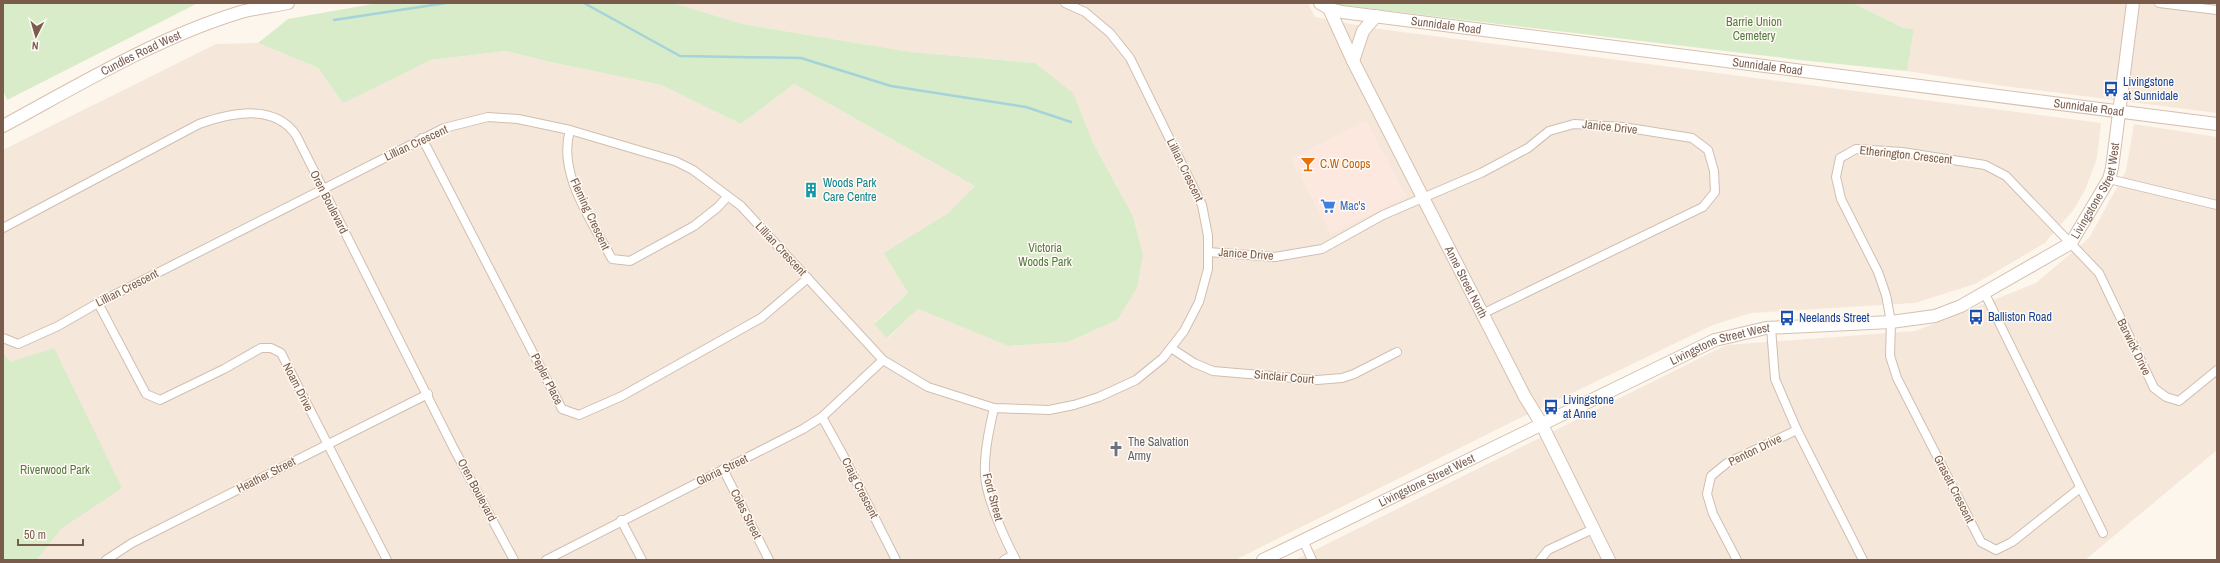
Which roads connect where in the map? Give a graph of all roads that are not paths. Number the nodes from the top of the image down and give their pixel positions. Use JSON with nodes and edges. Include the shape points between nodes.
{"nodes":[{"id":1,"x":288,"y":3,"type":"edge"},
{"id":2,"x":1065,"y":3,"type":"edge"},
{"id":3,"x":2133,"y":3,"type":"edge"},
{"id":4,"x":2159,"y":3,"type":"edge"},
{"id":5,"x":1325,"y":5,"type":"edge"},
{"id":6,"x":2217,"y":10,"type":"edge"},
{"id":7,"x":1376,"y":16,"type":"junction"},
{"id":8,"x":1353,"y":61,"type":"junction"},
{"id":9,"x":2120,"y":112,"type":"junction"},
{"id":10,"x":2217,"y":124,"type":"edge"},
{"id":11,"x":3,"y":126,"type":"edge"},
{"id":12,"x":570,"y":130,"type":"junction"},
{"id":13,"x":422,"y":138,"type":"junction"},
{"id":14,"x":2109,"y":179,"type":"junction"},
{"id":15,"x":323,"y":189,"type":"junction"},
{"id":16,"x":727,"y":197,"type":"junction"},
{"id":17,"x":1422,"y":197,"type":"junction"},
{"id":18,"x":2217,"y":204,"type":"edge"},
{"id":19,"x":3,"y":228,"type":"edge"},
{"id":20,"x":2071,"y":243,"type":"junction"},
{"id":21,"x":1208,"y":252,"type":"junction"},
{"id":22,"x":808,"y":278,"type":"junction"},
{"id":23,"x":1985,"y":294,"type":"junction"},
{"id":24,"x":98,"y":303,"type":"junction"},
{"id":25,"x":1482,"y":314,"type":"junction"},
{"id":26,"x":1891,"y":322,"type":"junction"},
{"id":27,"x":1771,"y":328,"type":"junction"},
{"id":28,"x":3,"y":338,"type":"edge"},
{"id":29,"x":1170,"y":348,"type":"junction"},
{"id":30,"x":1397,"y":352,"type":"dead end"},
{"id":31,"x":883,"y":360,"type":"junction"},
{"id":32,"x":2217,"y":370,"type":"edge"},
{"id":33,"x":428,"y":394,"type":"junction"},
{"id":34,"x":994,"y":408,"type":"junction"},
{"id":35,"x":822,"y":417,"type":"junction"},
{"id":36,"x":1541,"y":423,"type":"junction"},
{"id":37,"x":1797,"y":430,"type":"junction"},
{"id":38,"x":326,"y":444,"type":"junction"},
{"id":39,"x":723,"y":469,"type":"junction"},
{"id":40,"x":2080,"y":488,"type":"junction"},
{"id":41,"x":621,"y":520,"type":"junction"},
{"id":42,"x":1593,"y":529,"type":"junction"},
{"id":43,"x":2103,"y":533,"type":"dead end"},
{"id":44,"x":1303,"y":540,"type":"junction"},
{"id":45,"x":1014,"y":558,"type":"edge"},
{"id":46,"x":106,"y":560,"type":"edge"},
{"id":47,"x":387,"y":560,"type":"edge"},
{"id":48,"x":514,"y":560,"type":"edge"},
{"id":49,"x":546,"y":560,"type":"edge"},
{"id":50,"x":642,"y":560,"type":"edge"},
{"id":51,"x":769,"y":560,"type":"edge"},
{"id":52,"x":896,"y":560,"type":"edge"},
{"id":53,"x":1004,"y":560,"type":"edge"},
{"id":54,"x":1263,"y":560,"type":"edge"},
{"id":55,"x":1312,"y":560,"type":"edge"},
{"id":56,"x":1540,"y":560,"type":"edge"},
{"id":57,"x":1609,"y":560,"type":"edge"},
{"id":58,"x":1736,"y":560,"type":"edge"},
{"id":59,"x":1863,"y":560,"type":"edge"}],
"edges":[{"from":1,"to":11,"type":"street","name":"Cundles Road West","via":[[242,12],[193,29],[100,74]]},
{"from":2,"to":21,"type":"street","name":"Lillian Crescent","via":[[1085,12],[1110,33],[1130,58],[1202,205],[1208,236]]},
{"from":3,"to":9,"type":"street","name":"Livingstone Street West"},
{"from":4,"to":6,"type":"street"},
{"from":5,"to":7,"type":"street","name":"Sunnidale Road"},
{"from":5,"to":8,"type":"street","name":"Anne Street North"},
{"from":7,"to":8,"type":"street","via":[[1364,31]]},
{"from":7,"to":9,"type":"street","name":"Sunnidale Road"},
{"from":8,"to":17,"type":"street","name":"Anne Street North"},
{"from":9,"to":10,"type":"street","name":"Sunnidale Road"},
{"from":9,"to":14,"type":"street","name":"Livingstone Street West"},
{"from":12,"to":13,"type":"street","name":"Lillian Crescent","via":[[518,119],[488,117],[444,128]]},
{"from":12,"to":16,"type":"street","name":"Lillian Crescent","via":[[675,161],[693,170]]},
{"from":12,"to":16,"type":"street","name":"Fleming Crescent","via":[[566,144],[568,165],[577,192],[612,259],[630,261],[694,226]]},
{"from":13,"to":15,"type":"street","name":"Lillian Crescent"},
{"from":13,"to":22,"type":"street","name":"Pepler Place","via":[[562,410],[579,415],[622,396],[761,318]]},
{"from":14,"to":18,"type":"street"},
{"from":14,"to":20,"type":"street","name":"Livingstone Street West"},
{"from":15,"to":19,"type":"street","name":"Oren Boulevard","via":[[290,127],[283,121],[265,114],[240,114],[214,118],[199,124]]},
{"from":15,"to":24,"type":"street","name":"Lillian Crescent"},
{"from":15,"to":33,"type":"street","name":"Oren Boulevard"},
{"from":16,"to":22,"type":"street","name":"Lillian Crescent","via":[[741,206]]},
{"from":17,"to":21,"type":"street","name":"Janice Drive","via":[[1383,215],[1322,249],[1275,257]]},
{"from":17,"to":25,"type":"street","name":"Anne Street North"},
{"from":17,"to":25,"type":"street","name":"Janice Drive","via":[[1481,173],[1528,148],[1549,132],[1574,124],[1623,127],[1692,138],[1708,150],[1716,192],[1703,208]]},
{"from":20,"to":23,"type":"street","name":"Livingstone Street West"},
{"from":20,"to":26,"type":"street","name":"Etherington Crescent","via":[[2006,176],[1985,165],[1902,152],[1856,149],[1840,158],[1836,177],[1841,199],[1878,272]]},
{"from":20,"to":32,"type":"street","name":"Barwick Drive","via":[[2099,273],[2154,388],[2166,397],[2179,401]]},
{"from":21,"to":29,"type":"street","name":"Lillian Crescent","via":[[1208,268],[1199,302],[1184,331]]},
{"from":22,"to":31,"type":"street","name":"Lillian Crescent"},
{"from":23,"to":26,"type":"street","name":"Livingstone Street West","via":[[1935,316]]},
{"from":23,"to":40,"type":"street"},
{"from":24,"to":28,"type":"street","name":"Lillian Crescent","via":[[58,326],[18,344]]},
{"from":24,"to":38,"type":"street","name":"Noam Drive","via":[[146,394],[160,400],[224,369],[260,348],[271,348],[281,353]]},
{"from":25,"to":36,"type":"street","name":"Anne Street North"},
{"from":26,"to":27,"type":"street","name":"Livingstone Street West"},
{"from":26,"to":40,"type":"street","name":"Grasett Crescent","via":[[1890,356],[1897,378],[1981,542],[1996,550],[2012,542]]},
{"from":27,"to":36,"type":"street","name":"Livingstone Street West","via":[[1715,340]]},
{"from":27,"to":37,"type":"street","via":[[1775,379]]},
{"from":29,"to":30,"type":"street","name":"Sinclair Court","via":[[1194,364],[1213,370],[1317,380],[1354,374]]},
{"from":29,"to":34,"type":"street","name":"Lillian Crescent","via":[[1163,358],[1136,380],[1093,399],[1050,410]]},
{"from":31,"to":34,"type":"street","name":"Lillian Crescent","via":[[928,387]]},
{"from":31,"to":35,"type":"street","name":"Gloria Street"},
{"from":33,"to":38,"type":"street","name":"Heather Street"},
{"from":33,"to":48,"type":"street","name":"Oren Boulevard","via":[[454,449]]},
{"from":34,"to":45,"type":"street","name":"Ford Street","via":[[986,445],[985,477],[996,517]]},
{"from":35,"to":39,"type":"street","name":"Gloria Street"},
{"from":35,"to":52,"type":"street","name":"Craig Crescent"},
{"from":36,"to":42,"type":"street","name":"Anne Street North"},
{"from":36,"to":44,"type":"street","name":"Livingstone Street West"},
{"from":37,"to":58,"type":"street","name":"Penton Drive","via":[[1727,463],[1711,476],[1706,494]]},
{"from":37,"to":59,"type":"street"},
{"from":38,"to":46,"type":"street","name":"Heather Street","via":[[132,543]]},
{"from":38,"to":47,"type":"street","name":"Noam Drive"},
{"from":39,"to":41,"type":"street","name":"Gloria Street"},
{"from":39,"to":51,"type":"street","name":"Coles Street"},
{"from":40,"to":43,"type":"street"},
{"from":41,"to":49,"type":"street","name":"Gloria Street"},
{"from":41,"to":50,"type":"street"},
{"from":42,"to":56,"type":"street","via":[[1548,550]]},
{"from":42,"to":57,"type":"street","name":"Anne Street North"},
{"from":44,"to":54,"type":"street","name":"Livingstone Street West"},
{"from":44,"to":55,"type":"street"},
{"from":45,"to":53,"type":"street"}]}
